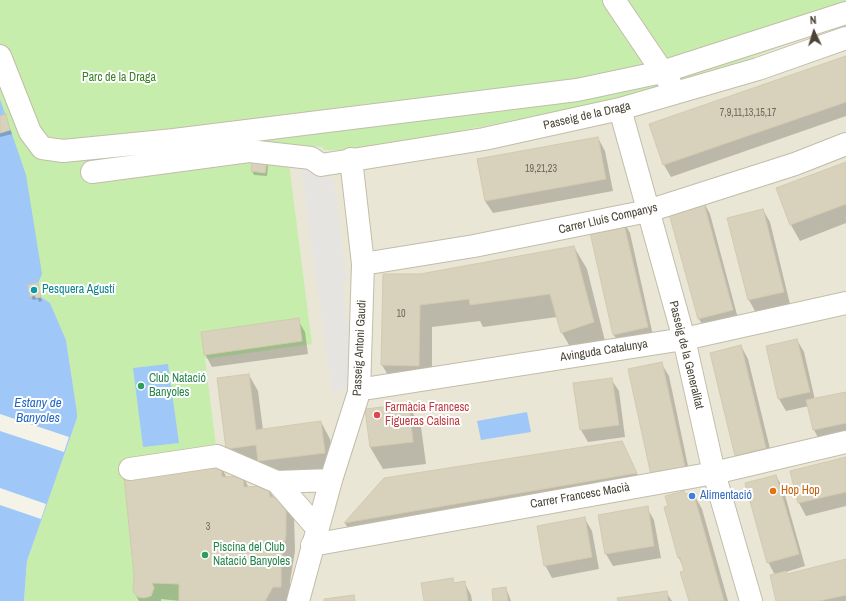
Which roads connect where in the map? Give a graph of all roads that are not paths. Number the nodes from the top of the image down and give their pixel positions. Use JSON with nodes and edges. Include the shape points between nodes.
{"nodes":[{"id":1,"x":614,"y":0,"type":"edge"},
{"id":2,"x":846,"y":13,"type":"edge"},
{"id":3,"x":846,"y":38,"type":"edge"},
{"id":4,"x":0,"y":56,"type":"edge"},
{"id":5,"x":662,"y":72,"type":"junction"},
{"id":6,"x":677,"y":92,"type":"junction"},
{"id":7,"x":620,"y":109,"type":"junction"},
{"id":8,"x":846,"y":144,"type":"edge"},
{"id":9,"x":351,"y":159,"type":"junction"},
{"id":10,"x":92,"y":172,"type":"dead end"},
{"id":11,"x":648,"y":211,"type":"junction"},
{"id":12,"x":363,"y":264,"type":"junction"},
{"id":13,"x":846,"y":303,"type":"edge"},
{"id":14,"x":684,"y":338,"type":"junction"},
{"id":15,"x":359,"y":388,"type":"junction"},
{"id":16,"x":846,"y":442,"type":"edge"},
{"id":17,"x":130,"y":469,"type":"dead end"},
{"id":18,"x":714,"y":473,"type":"junction"},
{"id":19,"x":331,"y":480,"type":"junction"},
{"id":20,"x":276,"y":482,"type":"junction"},
{"id":21,"x":315,"y":536,"type":"junction"},
{"id":22,"x":298,"y":601,"type":"edge"},
{"id":23,"x":751,"y":601,"type":"edge"}],
"edges":[{"from":1,"to":5,"type":"street"},
{"from":2,"to":5,"type":"street"},
{"from":3,"to":6,"type":"street","name":"Passeig de la Draga","via":[[758,69]]},
{"from":4,"to":5,"type":"street","via":[[30,132],[42,148],[63,151],[174,140],[577,90]]},
{"from":5,"to":6,"type":"street"},
{"from":6,"to":7,"type":"street","name":"Passeig de la Draga"},
{"from":7,"to":9,"type":"street","name":"Passeig de la Draga","via":[[484,139]]},
{"from":7,"to":11,"type":"street","name":"Passeig de la Generalitat"},
{"from":8,"to":11,"type":"street","name":"Carrer Lluís Companys","via":[[795,164]]},
{"from":9,"to":10,"type":"street","name":"Passeig de la Draga","via":[[321,165],[311,158],[249,151]]},
{"from":9,"to":12,"type":"street","name":"Passeig Antoni Gaudi"},
{"from":11,"to":12,"type":"street","name":"Carrer Lluís Companys","via":[[482,245]]},
{"from":11,"to":14,"type":"street","name":"Passeig de la Generalitat"},
{"from":12,"to":15,"type":"street","name":"Passeig Antoni Gaudi"},
{"from":13,"to":14,"type":"street","name":"Avinguda Catalunya"},
{"from":14,"to":15,"type":"street","name":"Avinguda Catalunya"},
{"from":14,"to":18,"type":"street","name":"Passeig de la Generalitat"},
{"from":15,"to":19,"type":"street","name":"Passeig Antoni Gaudi","via":[[354,412]]},
{"from":16,"to":18,"type":"street","name":"Carrer Francesc Macià"},
{"from":17,"to":20,"type":"street","via":[[217,456]]},
{"from":18,"to":21,"type":"street","name":"Carrer Francesc Macià"},
{"from":18,"to":23,"type":"street","name":"Passeig de la Generalitat"},
{"from":19,"to":20,"type":"street"},
{"from":19,"to":21,"type":"street","name":"Passeig Antoni Gaudi"},
{"from":20,"to":21,"type":"street"},
{"from":21,"to":22,"type":"street","name":"Passeig Antoni Gaudi"}]}
